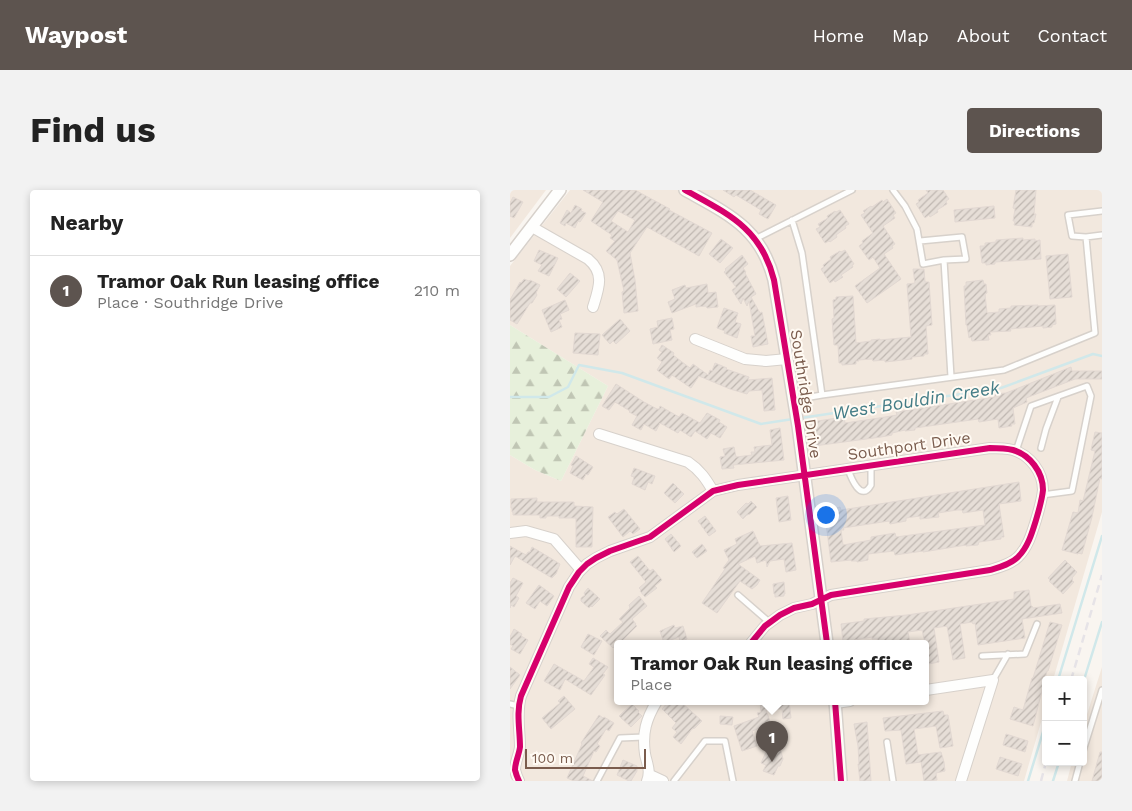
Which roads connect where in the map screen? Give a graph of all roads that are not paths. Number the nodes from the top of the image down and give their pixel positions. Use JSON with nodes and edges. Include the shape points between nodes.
{"nodes":[{"id":1,"x":560,"y":190,"type":"edge"},
{"id":2,"x":852,"y":190,"type":"edge"},
{"id":3,"x":893,"y":190,"type":"edge"},
{"id":4,"x":691,"y":192,"type":"edge"},
{"id":5,"x":1102,"y":211,"type":"edge"},
{"id":6,"x":792,"y":220,"type":"junction"},
{"id":7,"x":532,"y":227,"type":"junction"},
{"id":8,"x":1102,"y":235,"type":"edge"},
{"id":9,"x":1086,"y":237,"type":"junction"},
{"id":10,"x":756,"y":239,"type":"junction"},
{"id":11,"x":920,"y":241,"type":"junction"},
{"id":12,"x":510,"y":255,"type":"edge"},
{"id":13,"x":944,"y":260,"type":"junction"},
{"id":14,"x":593,"y":307,"type":"dead end"},
{"id":15,"x":695,"y":340,"type":"dead end"},
{"id":16,"x":787,"y":359,"type":"junction"},
{"id":17,"x":951,"y":378,"type":"junction"},
{"id":18,"x":822,"y":395,"type":"junction"},
{"id":19,"x":1058,"y":397,"type":"junction"},
{"id":20,"x":794,"y":405,"type":"junction"},
{"id":21,"x":599,"y":434,"type":"dead end"},
{"id":22,"x":1041,"y":448,"type":"dead end"},
{"id":23,"x":1016,"y":451,"type":"junction"},
{"id":24,"x":871,"y":466,"type":"junction"},
{"id":25,"x":848,"y":469,"type":"junction"},
{"id":26,"x":805,"y":476,"type":"junction"},
{"id":27,"x":713,"y":491,"type":"junction"},
{"id":28,"x":1042,"y":495,"type":"junction"},
{"id":29,"x":510,"y":533,"type":"edge"},
{"id":30,"x":581,"y":570,"type":"junction"},
{"id":31,"x":738,"y":595,"type":"dead end"},
{"id":32,"x":821,"y":599,"type":"junction"},
{"id":33,"x":769,"y":622,"type":"junction"},
{"id":34,"x":1037,"y":624,"type":"dead end"},
{"id":35,"x":753,"y":640,"type":"edge"},
{"id":36,"x":827,"y":640,"type":"edge"},
{"id":37,"x":1008,"y":654,"type":"junction"},
{"id":38,"x":982,"y":656,"type":"dead end"},
{"id":39,"x":993,"y":680,"type":"junction"},
{"id":40,"x":929,"y":690,"type":"edge"},
{"id":41,"x":1102,"y":690,"type":"edge"},
{"id":42,"x":514,"y":705,"type":"edge"},
{"id":43,"x":655,"y":705,"type":"edge"},
{"id":44,"x":835,"y":705,"type":"edge"},
{"id":45,"x":644,"y":737,"type":"junction"},
{"id":46,"x":1087,"y":738,"type":"edge"},
{"id":47,"x":888,"y":742,"type":"dead end"},
{"id":48,"x":1079,"y":766,"type":"edge"},
{"id":49,"x":648,"y":778,"type":"edge"},
{"id":50,"x":520,"y":781,"type":"edge"},
{"id":51,"x":597,"y":781,"type":"edge"},
{"id":52,"x":663,"y":781,"type":"edge"},
{"id":53,"x":674,"y":781,"type":"edge"},
{"id":54,"x":733,"y":781,"type":"edge"},
{"id":55,"x":841,"y":781,"type":"edge"},
{"id":56,"x":893,"y":781,"type":"edge"},
{"id":57,"x":961,"y":781,"type":"edge"},
{"id":58,"x":1075,"y":781,"type":"edge"}],
"edges":[{"from":1,"to":7,"type":"street"},
{"from":2,"to":6,"type":"lane"},
{"from":3,"to":11,"type":"lane","via":[[905,206]]},
{"from":4,"to":10,"type":"street","name":"Southridge Drive","via":[[732,217]]},
{"from":5,"to":9,"type":"lane","via":[[1068,215],[1072,236]]},
{"from":6,"to":10,"type":"lane"},
{"from":6,"to":18,"type":"lane","via":[[802,253]]},
{"from":7,"to":12,"type":"street"},
{"from":7,"to":14,"type":"street","via":[[594,264],[599,286]]},
{"from":8,"to":9,"type":"lane"},
{"from":9,"to":17,"type":"lane","via":[[1095,333],[1004,370]]},
{"from":10,"to":16,"type":"street","name":"Southridge Drive","via":[[773,274]]},
{"from":11,"to":13,"type":"lane","via":[[923,264]]},
{"from":11,"to":13,"type":"lane","via":[[962,237],[966,259]]},
{"from":13,"to":17,"type":"lane"},
{"from":15,"to":16,"type":"street","via":[[745,359],[766,362]]},
{"from":16,"to":20,"type":"street","name":"Southridge Drive"},
{"from":17,"to":18,"type":"lane"},
{"from":18,"to":20,"type":"lane"},
{"from":19,"to":22,"type":"lane"},
{"from":19,"to":23,"type":"lane","via":[[1031,406]]},
{"from":19,"to":28,"type":"lane","via":[[1087,386],[1091,396],[1072,491]]},
{"from":20,"to":26,"type":"street","name":"Southridge Drive"},
{"from":21,"to":27,"type":"street","via":[[688,462],[705,477]]},
{"from":23,"to":24,"type":"street","name":"Southport Drive","via":[[990,448]]},
{"from":23,"to":28,"type":"street","via":[[1037,468]]},
{"from":24,"to":25,"type":"street","name":"Southport Drive"},
{"from":24,"to":25,"type":"lane","via":[[871,485],[863,491],[856,488]]},
{"from":25,"to":26,"type":"street","name":"Southport Drive"},
{"from":26,"to":27,"type":"street","name":"Southport Drive"},
{"from":26,"to":32,"type":"street","name":"Southridge Drive"},
{"from":27,"to":30,"type":"street","name":"Southport Drive","via":[[650,537],[610,551]]},
{"from":28,"to":32,"type":"street","via":[[1032,535],[1024,550],[1004,566],[831,594]]},
{"from":29,"to":30,"type":"street","via":[[526,531],[554,539]]},
{"from":30,"to":42,"type":"street","name":"Southport Drive","via":[[569,587],[521,696]]},
{"from":31,"to":33,"type":"lane"},
{"from":32,"to":33,"type":"street","via":[[794,608]]},
{"from":32,"to":36,"type":"street","name":"Southridge Drive"},
{"from":33,"to":35,"type":"street"},
{"from":34,"to":37,"type":"lane","via":[[1025,654]]},
{"from":37,"to":38,"type":"lane"},
{"from":37,"to":39,"type":"lane"},
{"from":39,"to":40,"type":"street"},
{"from":39,"to":57,"type":"street"},
{"from":41,"to":46,"type":"lane"},
{"from":42,"to":50,"type":"street","name":"Southport Drive","via":[[519,750],[515,766]]},
{"from":43,"to":45,"type":"street","via":[[648,716]]},
{"from":44,"to":55,"type":"street"},
{"from":45,"to":49,"type":"street"},
{"from":45,"to":51,"type":"lane","via":[[620,738]]},
{"from":47,"to":56,"type":"lane"},
{"from":48,"to":58,"type":"lane"},
{"from":49,"to":52,"type":"street"},
{"from":53,"to":54,"type":"lane","via":[[705,742],[718,741],[725,741]]}]}
